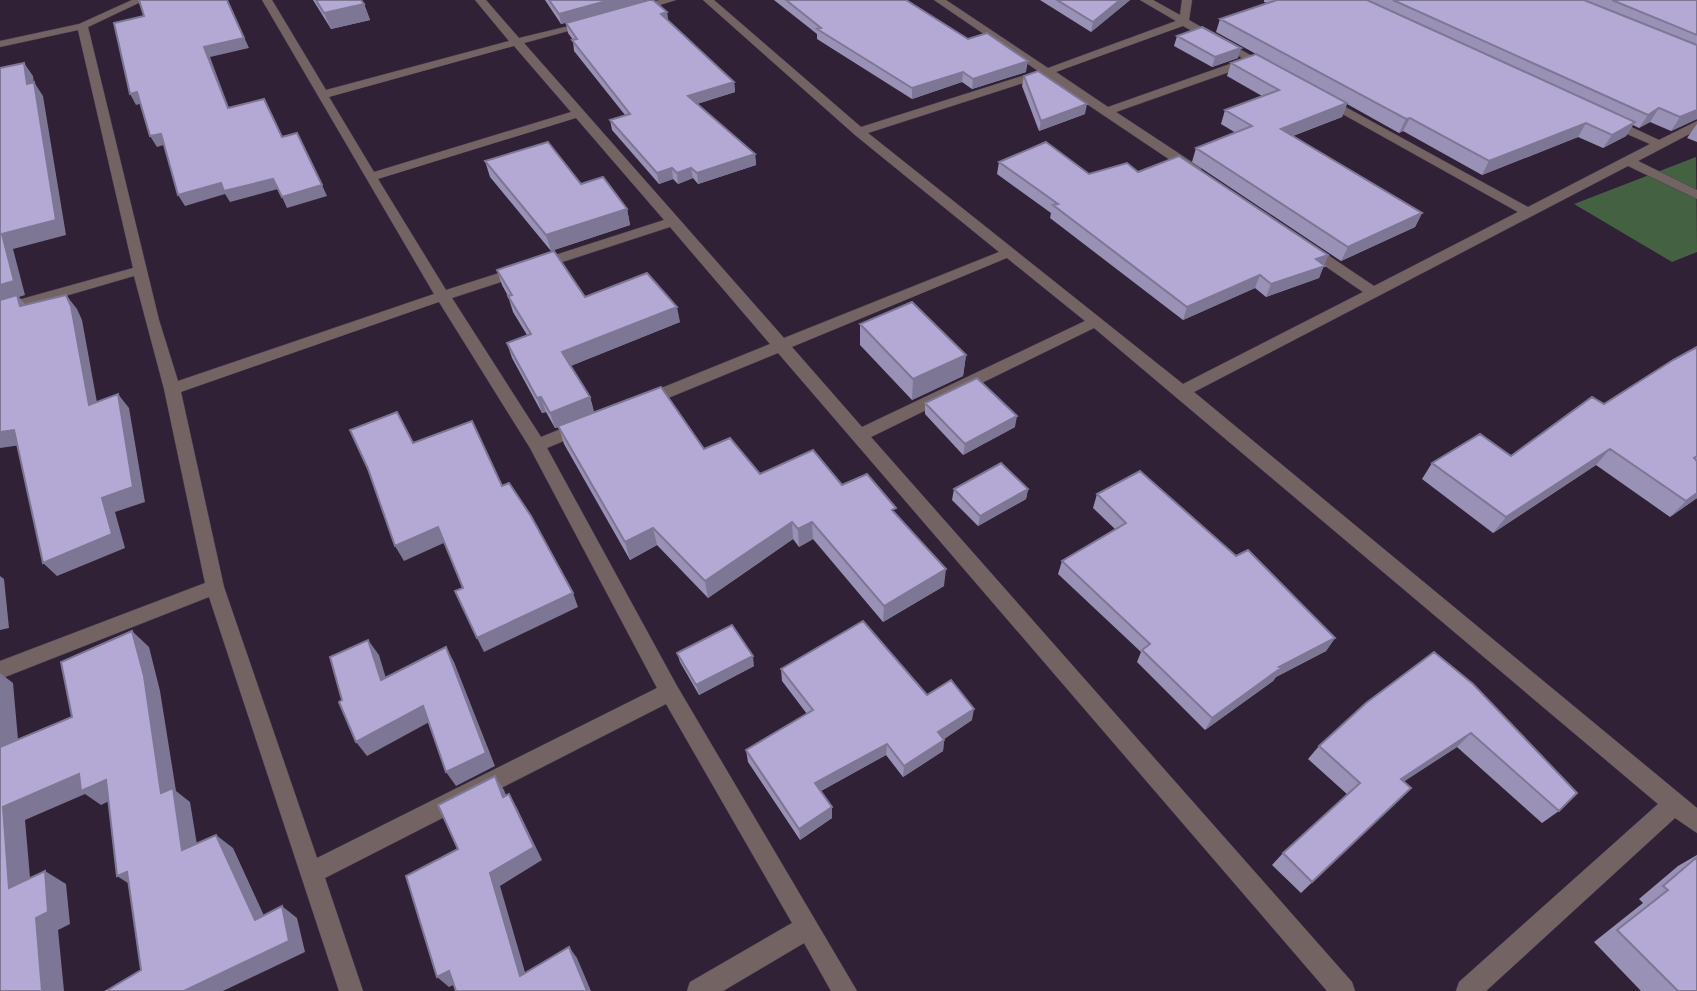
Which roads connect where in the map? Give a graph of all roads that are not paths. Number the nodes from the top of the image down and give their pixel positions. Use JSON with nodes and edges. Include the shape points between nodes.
{"nodes":[{"id":1,"x":140,"y":0,"type":"edge"},
{"id":2,"x":267,"y":0,"type":"edge"},
{"id":3,"x":480,"y":0,"type":"edge"},
{"id":4,"x":671,"y":0,"type":"edge"},
{"id":5,"x":708,"y":0,"type":"edge"},
{"id":6,"x":939,"y":0,"type":"edge"},
{"id":7,"x":1145,"y":0,"type":"edge"},
{"id":8,"x":1187,"y":0,"type":"edge"},
{"id":9,"x":620,"y":14,"type":"edge"},
{"id":10,"x":607,"y":17,"type":"edge"},
{"id":11,"x":1184,"y":22,"type":"junction"},
{"id":12,"x":82,"y":26,"type":"junction"},
{"id":13,"x":517,"y":41,"type":"junction"},
{"id":14,"x":0,"y":44,"type":"edge"},
{"id":15,"x":1253,"y":60,"type":"junction"},
{"id":16,"x":1049,"y":71,"type":"junction"},
{"id":17,"x":1277,"y":73,"type":"edge"},
{"id":18,"x":1313,"y":93,"type":"edge"},
{"id":19,"x":322,"y":95,"type":"junction"},
{"id":20,"x":1108,"y":111,"type":"junction"},
{"id":21,"x":579,"y":113,"type":"junction"},
{"id":22,"x":1598,"y":116,"type":"edge"},
{"id":23,"x":1697,"y":125,"type":"edge"},
{"id":24,"x":859,"y":132,"type":"junction"},
{"id":25,"x":1659,"y":144,"type":"junction"},
{"id":26,"x":1628,"y":160,"type":"junction"},
{"id":27,"x":371,"y":177,"type":"junction"},
{"id":28,"x":1211,"y":182,"type":"edge"},
{"id":29,"x":1697,"y":195,"type":"edge"},
{"id":30,"x":1527,"y":212,"type":"junction"},
{"id":31,"x":672,"y":222,"type":"junction"},
{"id":32,"x":1292,"y":236,"type":"edge"},
{"id":33,"x":1008,"y":253,"type":"junction"},
{"id":34,"x":141,"y":270,"type":"junction"},
{"id":35,"x":1372,"y":291,"type":"junction"},
{"id":36,"x":443,"y":297,"type":"junction"},
{"id":37,"x":0,"y":310,"type":"edge"},
{"id":38,"x":1096,"y":322,"type":"junction"},
{"id":39,"x":780,"y":346,"type":"junction"},
{"id":40,"x":172,"y":389,"type":"junction"},
{"id":41,"x":1182,"y":391,"type":"junction"},
{"id":42,"x":627,"y":408,"type":"edge"},
{"id":43,"x":601,"y":419,"type":"edge"},
{"id":44,"x":859,"y":436,"type":"junction"},
{"id":45,"x":537,"y":445,"type":"junction"},
{"id":46,"x":215,"y":587,"type":"junction"},
{"id":47,"x":0,"y":670,"type":"edge"},
{"id":48,"x":670,"y":692,"type":"junction"},
{"id":49,"x":1674,"y":804,"type":"junction"},
{"id":50,"x":1697,"y":822,"type":"edge"},
{"id":51,"x":311,"y":873,"type":"junction"},
{"id":52,"x":808,"y":927,"type":"junction"},
{"id":53,"x":351,"y":991,"type":"edge"},
{"id":54,"x":699,"y":991,"type":"edge"},
{"id":55,"x":845,"y":991,"type":"edge"},
{"id":56,"x":1342,"y":991,"type":"edge"},
{"id":57,"x":1468,"y":991,"type":"edge"}],
"edges":[{"from":1,"to":12,"type":"street"},
{"from":2,"to":19,"type":"street"},
{"from":3,"to":13,"type":"street"},
{"from":4,"to":9,"type":"street"},
{"from":5,"to":24,"type":"street"},
{"from":6,"to":16,"type":"street"},
{"from":7,"to":11,"type":"street"},
{"from":8,"to":11,"type":"street"},
{"from":10,"to":13,"type":"street"},
{"from":11,"to":15,"type":"street"},
{"from":11,"to":16,"type":"street"},
{"from":12,"to":14,"type":"street"},
{"from":12,"to":34,"type":"street"},
{"from":13,"to":19,"type":"street"},
{"from":13,"to":21,"type":"street"},
{"from":15,"to":17,"type":"street"},
{"from":15,"to":20,"type":"street"},
{"from":16,"to":20,"type":"street"},
{"from":16,"to":24,"type":"street"},
{"from":18,"to":30,"type":"street"},
{"from":19,"to":27,"type":"street"},
{"from":20,"to":28,"type":"street"},
{"from":21,"to":27,"type":"street"},
{"from":21,"to":31,"type":"street"},
{"from":22,"to":25,"type":"street"},
{"from":23,"to":25,"type":"street"},
{"from":24,"to":33,"type":"street"},
{"from":25,"to":26,"type":"street"},
{"from":26,"to":29,"type":"street"},
{"from":26,"to":30,"type":"street"},
{"from":27,"to":36,"type":"street"},
{"from":30,"to":35,"type":"street"},
{"from":31,"to":36,"type":"street"},
{"from":31,"to":39,"type":"street"},
{"from":32,"to":35,"type":"street"},
{"from":33,"to":38,"type":"street"},
{"from":33,"to":39,"type":"street"},
{"from":34,"to":37,"type":"street"},
{"from":34,"to":40,"type":"street"},
{"from":35,"to":41,"type":"street"},
{"from":36,"to":40,"type":"street"},
{"from":36,"to":45,"type":"street"},
{"from":38,"to":41,"type":"street"},
{"from":38,"to":44,"type":"street"},
{"from":39,"to":42,"type":"street"},
{"from":39,"to":44,"type":"street"},
{"from":40,"to":46,"type":"street"},
{"from":41,"to":49,"type":"street"},
{"from":43,"to":45,"type":"street"},
{"from":44,"to":56,"type":"street"},
{"from":45,"to":48,"type":"street"},
{"from":46,"to":47,"type":"street"},
{"from":46,"to":51,"type":"street"},
{"from":48,"to":51,"type":"street"},
{"from":48,"to":52,"type":"street"},
{"from":49,"to":50,"type":"street"},
{"from":49,"to":57,"type":"street"},
{"from":51,"to":53,"type":"street"},
{"from":52,"to":54,"type":"street"},
{"from":52,"to":55,"type":"street"}]}
